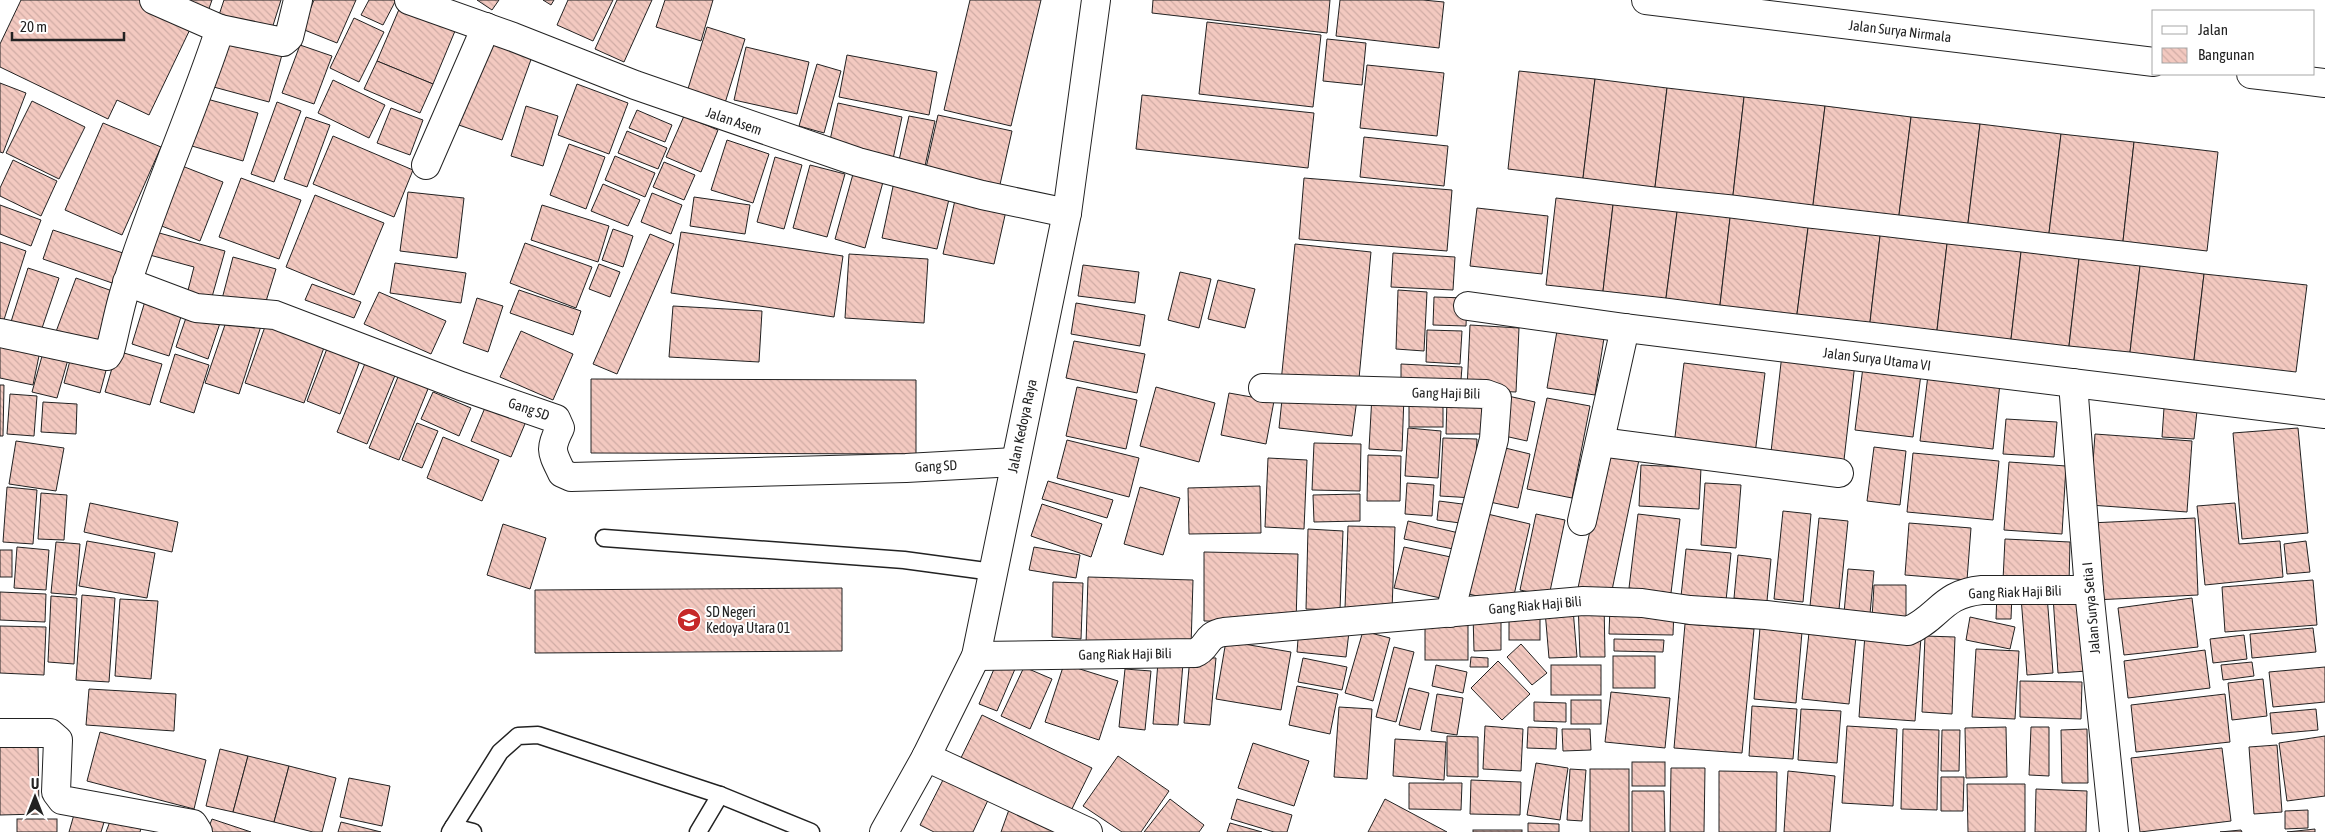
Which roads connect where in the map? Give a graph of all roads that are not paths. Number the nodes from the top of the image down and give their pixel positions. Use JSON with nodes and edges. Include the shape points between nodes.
{"nodes":[{"id":1,"x":154,"y":0,"type":"edge"},
{"id":2,"x":298,"y":0,"type":"edge"},
{"id":3,"x":409,"y":0,"type":"edge"},
{"id":4,"x":1096,"y":0,"type":"edge"},
{"id":5,"x":1646,"y":0,"type":"edge"},
{"id":6,"x":486,"y":27,"type":"junction"},
{"id":7,"x":220,"y":29,"type":"junction"},
{"id":8,"x":2152,"y":62,"type":"edge"},
{"id":9,"x":2259,"y":75,"type":"edge"},
{"id":10,"x":2325,"y":83,"type":"edge"},
{"id":11,"x":426,"y":165,"type":"dead end"},
{"id":12,"x":1067,"y":213,"type":"junction"},
{"id":13,"x":127,"y":282,"type":"junction"},
{"id":14,"x":1468,"y":306,"type":"dead end"},
{"id":15,"x":1625,"y":328,"type":"junction"},
{"id":16,"x":0,"y":333,"type":"edge"},
{"id":17,"x":2073,"y":384,"type":"junction"},
{"id":18,"x":1263,"y":388,"type":"dead end"},
{"id":19,"x":2325,"y":414,"type":"edge"},
{"id":20,"x":1600,"y":442,"type":"junction"},
{"id":21,"x":1015,"y":462,"type":"junction"},
{"id":22,"x":1839,"y":473,"type":"dead end"},
{"id":23,"x":1582,"y":521,"type":"dead end"},
{"id":24,"x":604,"y":538,"type":"dead end"},
{"id":25,"x":992,"y":572,"type":"junction"},
{"id":26,"x":2089,"y":590,"type":"junction"},
{"id":27,"x":1450,"y":612,"type":"junction"},
{"id":28,"x":976,"y":656,"type":"junction"},
{"id":29,"x":0,"y":732,"type":"edge"},
{"id":30,"x":926,"y":756,"type":"junction"},
{"id":31,"x":720,"y":795,"type":"junction"},
{"id":32,"x":451,"y":830,"type":"edge"},
{"id":33,"x":198,"y":832,"type":"edge"},
{"id":34,"x":473,"y":832,"type":"edge"},
{"id":35,"x":698,"y":832,"type":"edge"},
{"id":36,"x":811,"y":832,"type":"edge"},
{"id":37,"x":884,"y":832,"type":"edge"},
{"id":38,"x":1088,"y":832,"type":"edge"},
{"id":39,"x":2114,"y":832,"type":"edge"}],
"edges":[{"from":1,"to":7,"type":"street"},
{"from":2,"to":7,"type":"street","via":[[289,37],[283,42]]},
{"from":3,"to":6,"type":"street","name":"Jalan Asem"},
{"from":4,"to":12,"type":"street","name":"Jalan Kedoya Raya"},
{"from":5,"to":8,"type":"street","name":"Jalan Surya Nirmala"},
{"from":6,"to":11,"type":"street"},
{"from":6,"to":12,"type":"street","name":"Jalan Asem","via":[[635,86],[858,162],[982,195]]},
{"from":7,"to":13,"type":"street","via":[[200,92],[163,180]]},
{"from":9,"to":10,"type":"street"},
{"from":12,"to":21,"type":"street","name":"Jalan Kedoya Raya"},
{"from":13,"to":16,"type":"street","via":[[107,356]]},
{"from":13,"to":21,"type":"street","name":"Gang SD","via":[[196,308],[275,314],[556,419],[560,428],[552,444],[553,454],[562,474],[571,477]]},
{"from":14,"to":15,"type":"street","name":"Jalan Surya Utama VI"},
{"from":15,"to":17,"type":"street","name":"Jalan Surya Utama VI"},
{"from":15,"to":20,"type":"street"},
{"from":17,"to":19,"type":"street","name":"Jalan Surya Utama VI"},
{"from":17,"to":26,"type":"street","name":"Jalan Surya Setia I"},
{"from":18,"to":27,"type":"street","name":"Gang Haji Bili","via":[[1486,394],[1497,398],[1494,439]]},
{"from":20,"to":22,"type":"street"},
{"from":20,"to":23,"type":"street"},
{"from":21,"to":25,"type":"street","name":"Jalan Kedoya Raya"},
{"from":24,"to":25,"type":"lane","via":[[904,560]]},
{"from":25,"to":28,"type":"street","name":"Jalan Kedoya Raya"},
{"from":26,"to":27,"type":"street","name":"Gang Riak Haji Bili","via":[[1965,591],[1908,630],[1617,601]]},
{"from":26,"to":39,"type":"street","name":"Jalan Surya Setia I"},
{"from":27,"to":28,"type":"street","name":"Gang Riak Haji Bili","via":[[1224,632],[1212,635],[1195,654]]},
{"from":28,"to":30,"type":"street","name":"Jalan Kedoya Raya"},
{"from":29,"to":33,"type":"street","via":[[50,733],[58,740],[56,792],[62,800],[193,824]]},
{"from":30,"to":37,"type":"street","name":"Jalan Kedoya Raya"},
{"from":30,"to":38,"type":"street"},
{"from":31,"to":32,"type":"lane","via":[[538,735],[518,736],[500,752]]},
{"from":31,"to":35,"type":"lane"},
{"from":31,"to":36,"type":"lane"},
{"from":32,"to":34,"type":"lane"}]}
